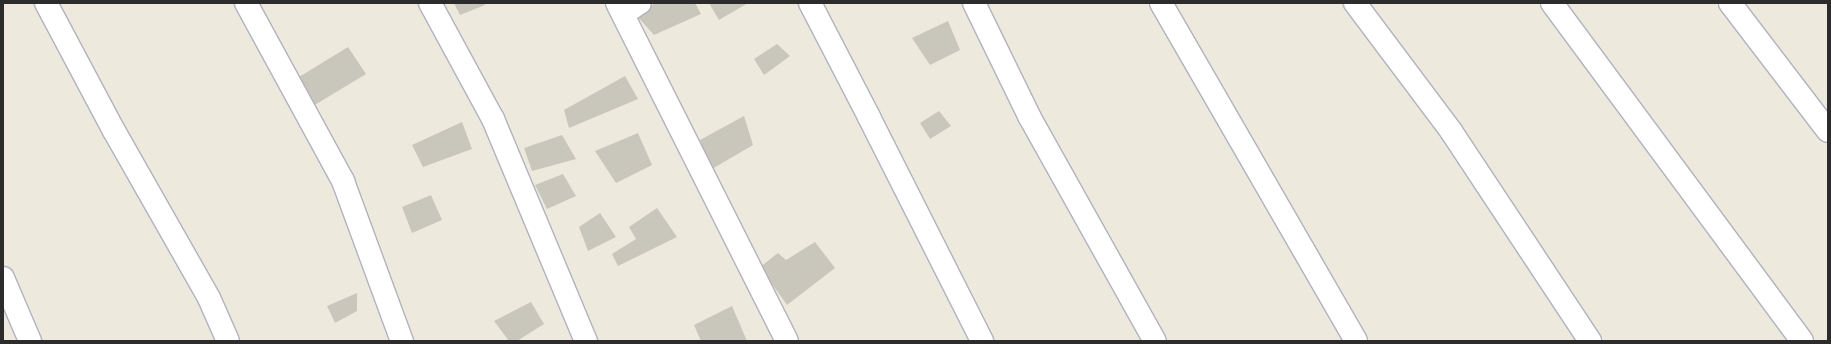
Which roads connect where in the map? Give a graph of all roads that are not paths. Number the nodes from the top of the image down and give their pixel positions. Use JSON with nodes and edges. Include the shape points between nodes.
{"nodes":[{"id":1,"x":46,"y":3,"type":"edge"},
{"id":2,"x":246,"y":3,"type":"edge"},
{"id":3,"x":430,"y":3,"type":"edge"},
{"id":4,"x":810,"y":3,"type":"edge"},
{"id":5,"x":974,"y":3,"type":"edge"},
{"id":6,"x":1160,"y":3,"type":"edge"},
{"id":7,"x":1355,"y":3,"type":"edge"},
{"id":8,"x":1552,"y":3,"type":"edge"},
{"id":9,"x":1730,"y":3,"type":"edge"},
{"id":10,"x":627,"y":7,"type":"edge"},
{"id":11,"x":1828,"y":131,"type":"edge"},
{"id":12,"x":3,"y":278,"type":"edge"},
{"id":13,"x":30,"y":341,"type":"edge"},
{"id":14,"x":228,"y":341,"type":"edge"},
{"id":15,"x":402,"y":341,"type":"edge"},
{"id":16,"x":586,"y":341,"type":"edge"},
{"id":17,"x":787,"y":341,"type":"edge"},
{"id":18,"x":982,"y":341,"type":"edge"},
{"id":19,"x":1155,"y":341,"type":"edge"},
{"id":20,"x":1356,"y":341,"type":"edge"},
{"id":21,"x":1590,"y":341,"type":"edge"},
{"id":22,"x":1802,"y":341,"type":"edge"}],
"edges":[{"from":1,"to":14,"type":"street","via":[[209,298]]},
{"from":2,"to":15,"type":"street","via":[[344,182]]},
{"from":3,"to":16,"type":"street","via":[[493,119]]},
{"from":4,"to":18,"type":"street"},
{"from":5,"to":19,"type":"street","via":[[1029,116]]},
{"from":6,"to":20,"type":"street"},
{"from":7,"to":21,"type":"street","via":[[1451,131]]},
{"from":8,"to":22,"type":"street"},
{"from":9,"to":11,"type":"street"},
{"from":10,"to":17,"type":"street"},
{"from":12,"to":13,"type":"street"}]}
